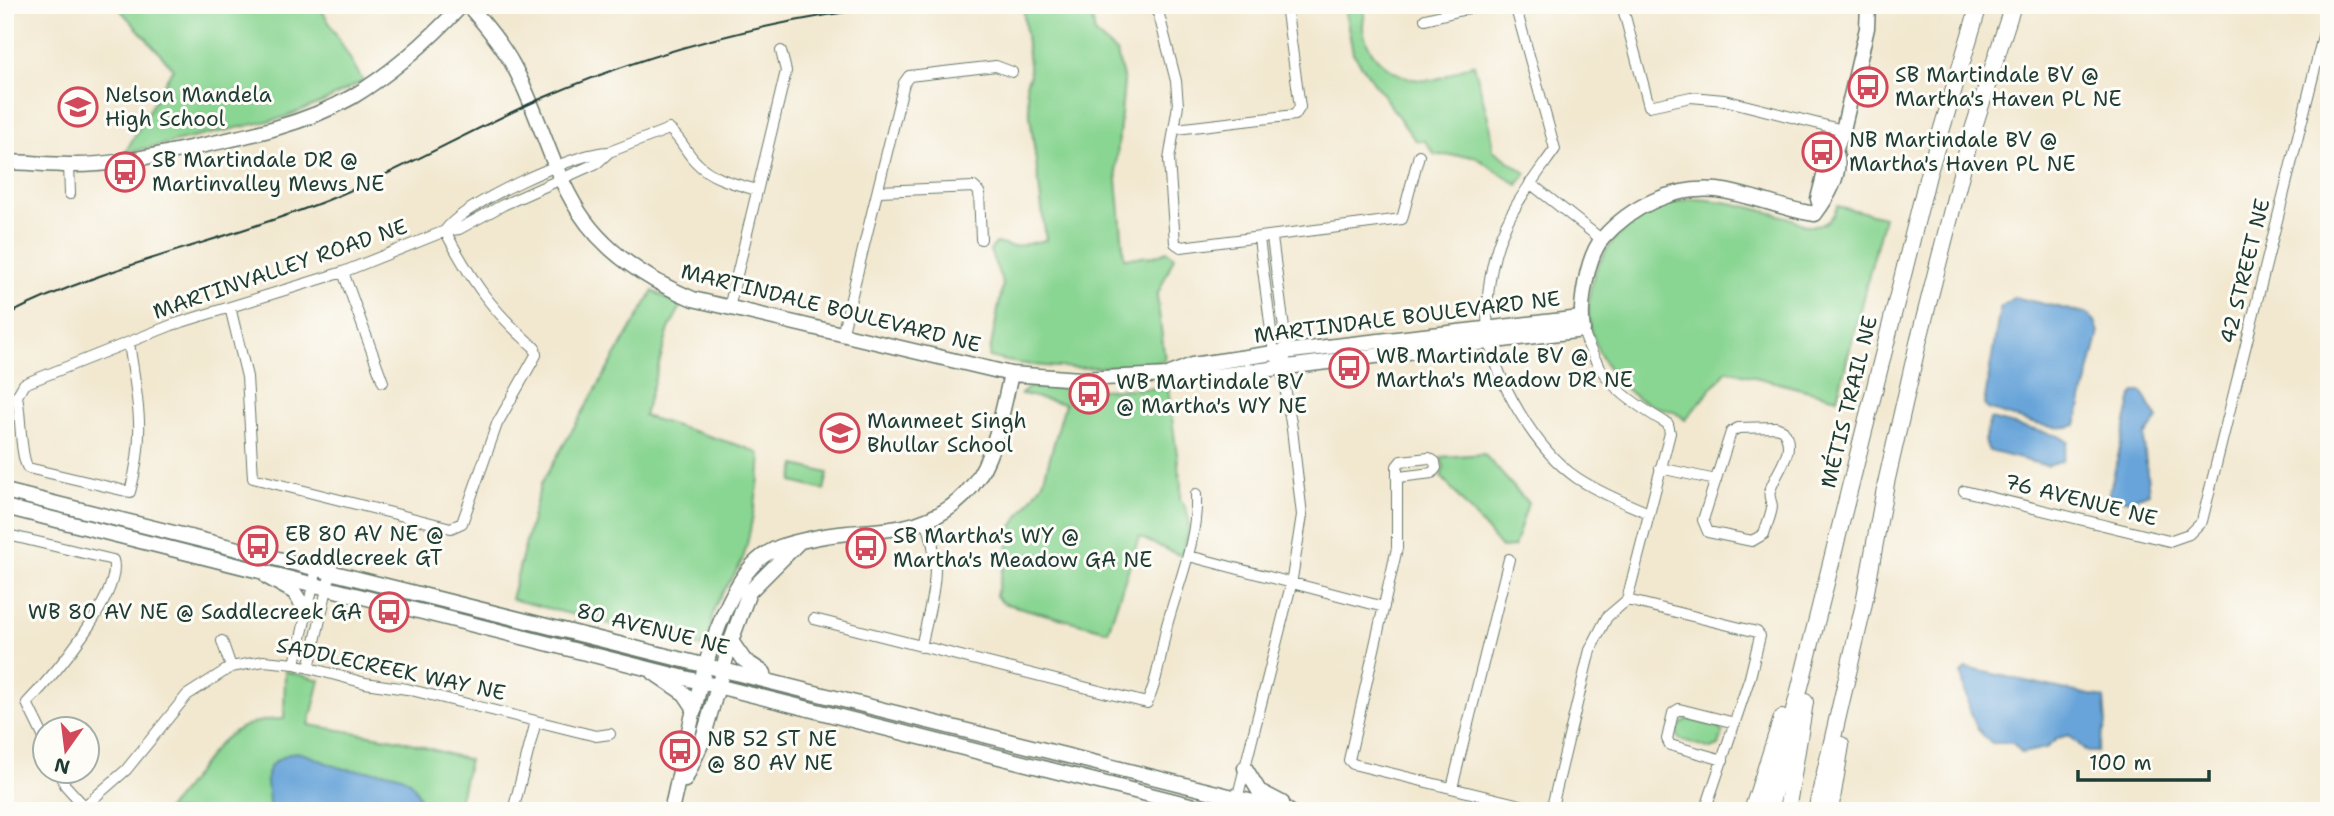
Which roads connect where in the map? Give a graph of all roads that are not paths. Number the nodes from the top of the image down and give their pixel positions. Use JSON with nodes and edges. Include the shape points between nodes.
{"nodes":[{"id":1,"x":462,"y":5,"type":"edge"},
{"id":2,"x":468,"y":5,"type":"edge"},
{"id":3,"x":1152,"y":5,"type":"edge"},
{"id":4,"x":1286,"y":5,"type":"edge"},
{"id":5,"x":1483,"y":5,"type":"edge"},
{"id":6,"x":1515,"y":5,"type":"edge"},
{"id":7,"x":1622,"y":5,"type":"edge"},
{"id":8,"x":1868,"y":5,"type":"edge"},
{"id":9,"x":1979,"y":5,"type":"edge"},
{"id":10,"x":2013,"y":5,"type":"edge"},
{"id":11,"x":2329,"y":12,"type":"edge"},
{"id":12,"x":1426,"y":19,"type":"dead end"},
{"id":13,"x":781,"y":51,"type":"dead end"},
{"id":14,"x":1012,"y":72,"type":"dead end"},
{"id":15,"x":1176,"y":129,"type":"junction"},
{"id":16,"x":1843,"y":130,"type":"junction"},
{"id":17,"x":1419,"y":155,"type":"dead end"},
{"id":18,"x":5,"y":162,"type":"edge"},
{"id":19,"x":69,"y":165,"type":"junction"},
{"id":20,"x":558,"y":172,"type":"junction"},
{"id":21,"x":1530,"y":183,"type":"junction"},
{"id":22,"x":757,"y":190,"type":"junction"},
{"id":23,"x":879,"y":191,"type":"junction"},
{"id":24,"x":70,"y":194,"type":"dead end"},
{"id":25,"x":445,"y":231,"type":"junction"},
{"id":26,"x":1272,"y":237,"type":"junction"},
{"id":27,"x":981,"y":239,"type":"dead end"},
{"id":28,"x":1259,"y":239,"type":"junction"},
{"id":29,"x":1601,"y":239,"type":"junction"},
{"id":30,"x":343,"y":272,"type":"junction"},
{"id":31,"x":230,"y":307,"type":"junction"},
{"id":32,"x":729,"y":308,"type":"junction"},
{"id":33,"x":1582,"y":324,"type":"junction"},
{"id":34,"x":842,"y":335,"type":"junction"},
{"id":35,"x":1489,"y":335,"type":"junction"},
{"id":36,"x":129,"y":343,"type":"junction"},
{"id":37,"x":1281,"y":352,"type":"junction"},
{"id":38,"x":1282,"y":369,"type":"junction"},
{"id":39,"x":1011,"y":374,"type":"junction"},
{"id":40,"x":1170,"y":374,"type":"junction"},
{"id":41,"x":383,"y":382,"type":"dead end"},
{"id":42,"x":1660,"y":468,"type":"junction"},
{"id":43,"x":1399,"y":477,"type":"dead end"},
{"id":44,"x":1716,"y":480,"type":"junction"},
{"id":45,"x":5,"y":491,"type":"edge"},
{"id":46,"x":1964,"y":491,"type":"dead end"},
{"id":47,"x":1196,"y":494,"type":"dead end"},
{"id":48,"x":5,"y":507,"type":"edge"},
{"id":49,"x":1649,"y":513,"type":"junction"},
{"id":50,"x":926,"y":521,"type":"junction"},
{"id":51,"x":2189,"y":534,"type":"joint"},
{"id":52,"x":5,"y":540,"type":"edge"},
{"id":53,"x":800,"y":541,"type":"junction"},
{"id":54,"x":1189,"y":556,"type":"junction"},
{"id":55,"x":1509,"y":559,"type":"dead end"},
{"id":56,"x":244,"y":566,"type":"junction"},
{"id":57,"x":324,"y":570,"type":"junction"},
{"id":58,"x":321,"y":585,"type":"junction"},
{"id":59,"x":1292,"y":585,"type":"junction"},
{"id":60,"x":1627,"y":600,"type":"junction"},
{"id":61,"x":1384,"y":607,"type":"junction"},
{"id":62,"x":1863,"y":608,"type":"junction"},
{"id":63,"x":307,"y":612,"type":"junction"},
{"id":64,"x":814,"y":619,"type":"dead end"},
{"id":65,"x":222,"y":641,"type":"dead end"},
{"id":66,"x":731,"y":641,"type":"junction"},
{"id":67,"x":920,"y":647,"type":"junction"},
{"id":68,"x":295,"y":664,"type":"junction"},
{"id":69,"x":708,"y":664,"type":"junction"},
{"id":70,"x":641,"y":665,"type":"junction"},
{"id":71,"x":231,"y":667,"type":"junction"},
{"id":72,"x":309,"y":668,"type":"junction"},
{"id":73,"x":723,"y":668,"type":"junction"},
{"id":74,"x":1803,"y":671,"type":"junction"},
{"id":75,"x":704,"y":681,"type":"junction"},
{"id":76,"x":719,"y":685,"type":"junction"},
{"id":77,"x":787,"y":685,"type":"junction"},
{"id":78,"x":695,"y":709,"type":"junction"},
{"id":79,"x":32,"y":714,"type":"edge"},
{"id":80,"x":536,"y":721,"type":"junction"},
{"id":81,"x":1735,"y":723,"type":"junction"},
{"id":82,"x":610,"y":734,"type":"dead end"},
{"id":83,"x":1723,"y":760,"type":"junction"},
{"id":84,"x":1245,"y":768,"type":"junction"},
{"id":85,"x":65,"y":784,"type":"edge"},
{"id":86,"x":1452,"y":788,"type":"junction"},
{"id":87,"x":1236,"y":805,"type":"edge"},
{"id":88,"x":82,"y":809,"type":"edge"},
{"id":89,"x":513,"y":811,"type":"edge"},
{"id":90,"x":1214,"y":811,"type":"edge"},
{"id":91,"x":1289,"y":811,"type":"edge"},
{"id":92,"x":1299,"y":811,"type":"edge"},
{"id":93,"x":1545,"y":811,"type":"edge"},
{"id":94,"x":1551,"y":811,"type":"edge"},
{"id":95,"x":1705,"y":811,"type":"edge"},
{"id":96,"x":1752,"y":811,"type":"edge"},
{"id":97,"x":1769,"y":811,"type":"edge"},
{"id":98,"x":1787,"y":811,"type":"edge"},
{"id":99,"x":1816,"y":811,"type":"edge"},
{"id":100,"x":1830,"y":811,"type":"edge"}],
"edges":[{"from":1,"to":19,"type":"street","via":[[398,66],[322,111],[237,138],[130,160]]},
{"from":2,"to":20,"type":"street","name":"MARTINDALE BOULEVARD NE","via":[[514,66]]},
{"from":3,"to":15,"type":"street","via":[[1159,15],[1176,81]]},
{"from":4,"to":15,"type":"street","via":[[1300,107],[1295,115]]},
{"from":5,"to":12,"type":"street"},
{"from":6,"to":21,"type":"street","via":[[1555,149]]},
{"from":7,"to":16,"type":"street","via":[[1649,106],[1692,97],[1724,100]]},
{"from":8,"to":16,"type":"street","name":"MARTINDALE BOULEVARD NE","via":[[1867,28]]},
{"from":9,"to":74,"type":"main road","name":"MÉTIS TRAIL NE","via":[[1931,163]]},
{"from":10,"to":62,"type":"main road","via":[[1970,139],[1918,342]]},
{"from":11,"to":51,"type":"street","name":"42 STREET NE","via":[[2202,521]]},
{"from":13,"to":22,"type":"street","via":[[786,72]]},
{"from":14,"to":23,"type":"street","via":[[996,66],[909,76]]},
{"from":15,"to":28,"type":"street","via":[[1169,160],[1175,243],[1181,247]]},
{"from":16,"to":29,"type":"street","name":"MARTINDALE BOULEVARD NE","via":[[1828,200],[1815,214],[1717,190],[1678,191],[1639,208]]},
{"from":17,"to":26,"type":"street","via":[[1402,219]]},
{"from":18,"to":19,"type":"street"},
{"from":19,"to":24,"type":"street"},
{"from":20,"to":22,"type":"street","name":"MARTINVALLEY ROAD NE","via":[[597,163],[609,152],[668,129],[697,163],[723,180]]},
{"from":20,"to":25,"type":"street","name":"MARTINVALLEY ROAD NE","via":[[459,229]]},
{"from":20,"to":32,"type":"street","name":"MARTINDALE BOULEVARD NE","via":[[580,213],[632,267],[693,299]]},
{"from":21,"to":29,"type":"street"},
{"from":21,"to":35,"type":"street","via":[[1498,246],[1490,284]]},
{"from":22,"to":32,"type":"street"},
{"from":23,"to":27,"type":"street","via":[[974,187],[979,192]]},
{"from":23,"to":34,"type":"street"},
{"from":25,"to":30,"type":"street","name":"MARTINVALLEY ROAD NE"},
{"from":25,"to":31,"type":"street","via":[[498,316],[535,348],[536,355],[497,424],[462,523],[451,528],[253,478],[247,377]]},
{"from":26,"to":28,"type":"street"},
{"from":26,"to":37,"type":"street"},
{"from":28,"to":37,"type":"street"},
{"from":29,"to":33,"type":"street","name":"MARTINDALE BOULEVARD NE","via":[[1587,274]]},
{"from":30,"to":31,"type":"street","name":"MARTINVALLEY ROAD NE"},
{"from":30,"to":41,"type":"street"},
{"from":31,"to":36,"type":"street","name":"MARTINVALLEY ROAD NE"},
{"from":32,"to":34,"type":"street","name":"MARTINDALE BOULEVARD NE"},
{"from":33,"to":35,"type":"street","name":"MARTINDALE BOULEVARD NE"},
{"from":33,"to":42,"type":"street","via":[[1600,370],[1623,398],[1668,424],[1670,433]]},
{"from":34,"to":39,"type":"street","name":"MARTINDALE BOULEVARD NE"},
{"from":35,"to":37,"type":"street","name":"MARTINDALE BOULEVARD NE"},
{"from":35,"to":38,"type":"street","name":"MARTINDALE BOULEVARD NE"},
{"from":35,"to":49,"type":"street","via":[[1512,398],[1545,450],[1609,497]]},
{"from":36,"to":36,"type":"street","name":"MARTINVALLEY ROAD NE","via":[[24,384],[17,396],[28,468],[130,492],[139,457],[141,421]]},
{"from":37,"to":38,"type":"street"},
{"from":37,"to":40,"type":"street","name":"MARTINDALE BOULEVARD NE","via":[[1192,365]]},
{"from":38,"to":40,"type":"street","name":"MARTINDALE BOULEVARD NE","via":[[1199,378]]},
{"from":38,"to":59,"type":"street","via":[[1302,516]]},
{"from":39,"to":40,"type":"street","name":"MARTINDALE BOULEVARD NE","via":[[1080,379]]},
{"from":39,"to":50,"type":"street","via":[[988,464],[965,495]]},
{"from":42,"to":44,"type":"street"},
{"from":42,"to":49,"type":"street"},
{"from":43,"to":61,"type":"street","via":[[1397,548]]},
{"from":44,"to":44,"type":"street","via":[[1704,527],[1759,539],[1773,505],[1769,496],[1782,469],[1787,436],[1776,428],[1731,432]]},
{"from":45,"to":57,"type":"street","name":"80 AVENUE NE"},
{"from":46,"to":51,"type":"street","name":"76 AVENUE NE","via":[[2169,541]]},
{"from":47,"to":54,"type":"street"},
{"from":48,"to":56,"type":"street","name":"80 AVENUE NE"},
{"from":49,"to":60,"type":"street"},
{"from":50,"to":53,"type":"street"},
{"from":50,"to":67,"type":"street","via":[[935,546],[936,576]]},
{"from":52,"to":79,"type":"street","via":[[8,535],[113,560],[115,568],[98,612],[74,651],[27,703]]},
{"from":53,"to":66,"type":"street","via":[[749,592]]},
{"from":53,"to":69,"type":"street","via":[[773,548],[734,589]]},
{"from":54,"to":59,"type":"street"},
{"from":54,"to":67,"type":"street","via":[[1177,585],[1147,704]]},
{"from":55,"to":86,"type":"street"},
{"from":56,"to":58,"type":"street","name":"80 AVENUE NE"},
{"from":56,"to":63,"type":"street","via":[[294,592]]},
{"from":57,"to":58,"type":"street"},
{"from":57,"to":69,"type":"street","name":"80 AVENUE NE"},
{"from":58,"to":63,"type":"street"},
{"from":58,"to":70,"type":"street","name":"80 AVENUE NE"},
{"from":58,"to":72,"type":"street"},
{"from":59,"to":61,"type":"street"},
{"from":59,"to":84,"type":"street"},
{"from":60,"to":81,"type":"street","via":[[1756,632],[1760,642]]},
{"from":60,"to":94,"type":"street","via":[[1607,617],[1590,650]]},
{"from":61,"to":86,"type":"street","via":[[1349,760]]},
{"from":62,"to":99,"type":"main road"},
{"from":62,"to":100,"type":"main road"},
{"from":63,"to":68,"type":"street"},
{"from":64,"to":67,"type":"street"},
{"from":65,"to":71,"type":"street"},
{"from":66,"to":73,"type":"street"},
{"from":66,"to":77,"type":"street","via":[[749,664]]},
{"from":68,"to":71,"type":"street","name":"SADDLECREEK WAY NE","via":[[264,661]]},
{"from":68,"to":72,"type":"street","name":"SADDLECREEK WAY NE"},
{"from":69,"to":73,"type":"street","name":"80 AVENUE NE"},
{"from":69,"to":75,"type":"street"},
{"from":70,"to":75,"type":"street","name":"80 AVENUE NE"},
{"from":70,"to":78,"type":"street","via":[[674,685]]},
{"from":71,"to":88,"type":"street","name":"SADDLECREEK WAY NE","via":[[187,695],[126,770]]},
{"from":72,"to":80,"type":"street","name":"SADDLECREEK WAY NE"},
{"from":73,"to":76,"type":"street"},
{"from":73,"to":77,"type":"street","name":"80 AVENUE NE"},
{"from":74,"to":96,"type":"main road","via":[[1788,700]]},
{"from":74,"to":97,"type":"main road","name":"MÉTIS TRAIL NE"},
{"from":74,"to":98,"type":"main road","via":[[1806,703]]},
{"from":75,"to":76,"type":"street","name":"80 AVENUE NE"},
{"from":75,"to":78,"type":"street"},
{"from":76,"to":78,"type":"street","via":[[702,741],[671,811]]},
{"from":76,"to":90,"type":"street","name":"80 AVENUE NE"},
{"from":77,"to":87,"type":"street","name":"80 AVENUE NE"},
{"from":80,"to":82,"type":"street","name":"SADDLECREEK WAY NE","via":[[596,736]]},
{"from":80,"to":89,"type":"street"},
{"from":81,"to":83,"type":"street"},
{"from":81,"to":83,"type":"street","via":[[1679,709],[1673,713],[1667,739],[1670,745]]},
{"from":83,"to":95,"type":"street"},
{"from":84,"to":87,"type":"street"},
{"from":84,"to":92,"type":"street","via":[[1259,791]]},
{"from":85,"to":88,"type":"street"},
{"from":86,"to":93,"type":"street"},
{"from":87,"to":91,"type":"street","name":"80 AVENUE NE"}]}
